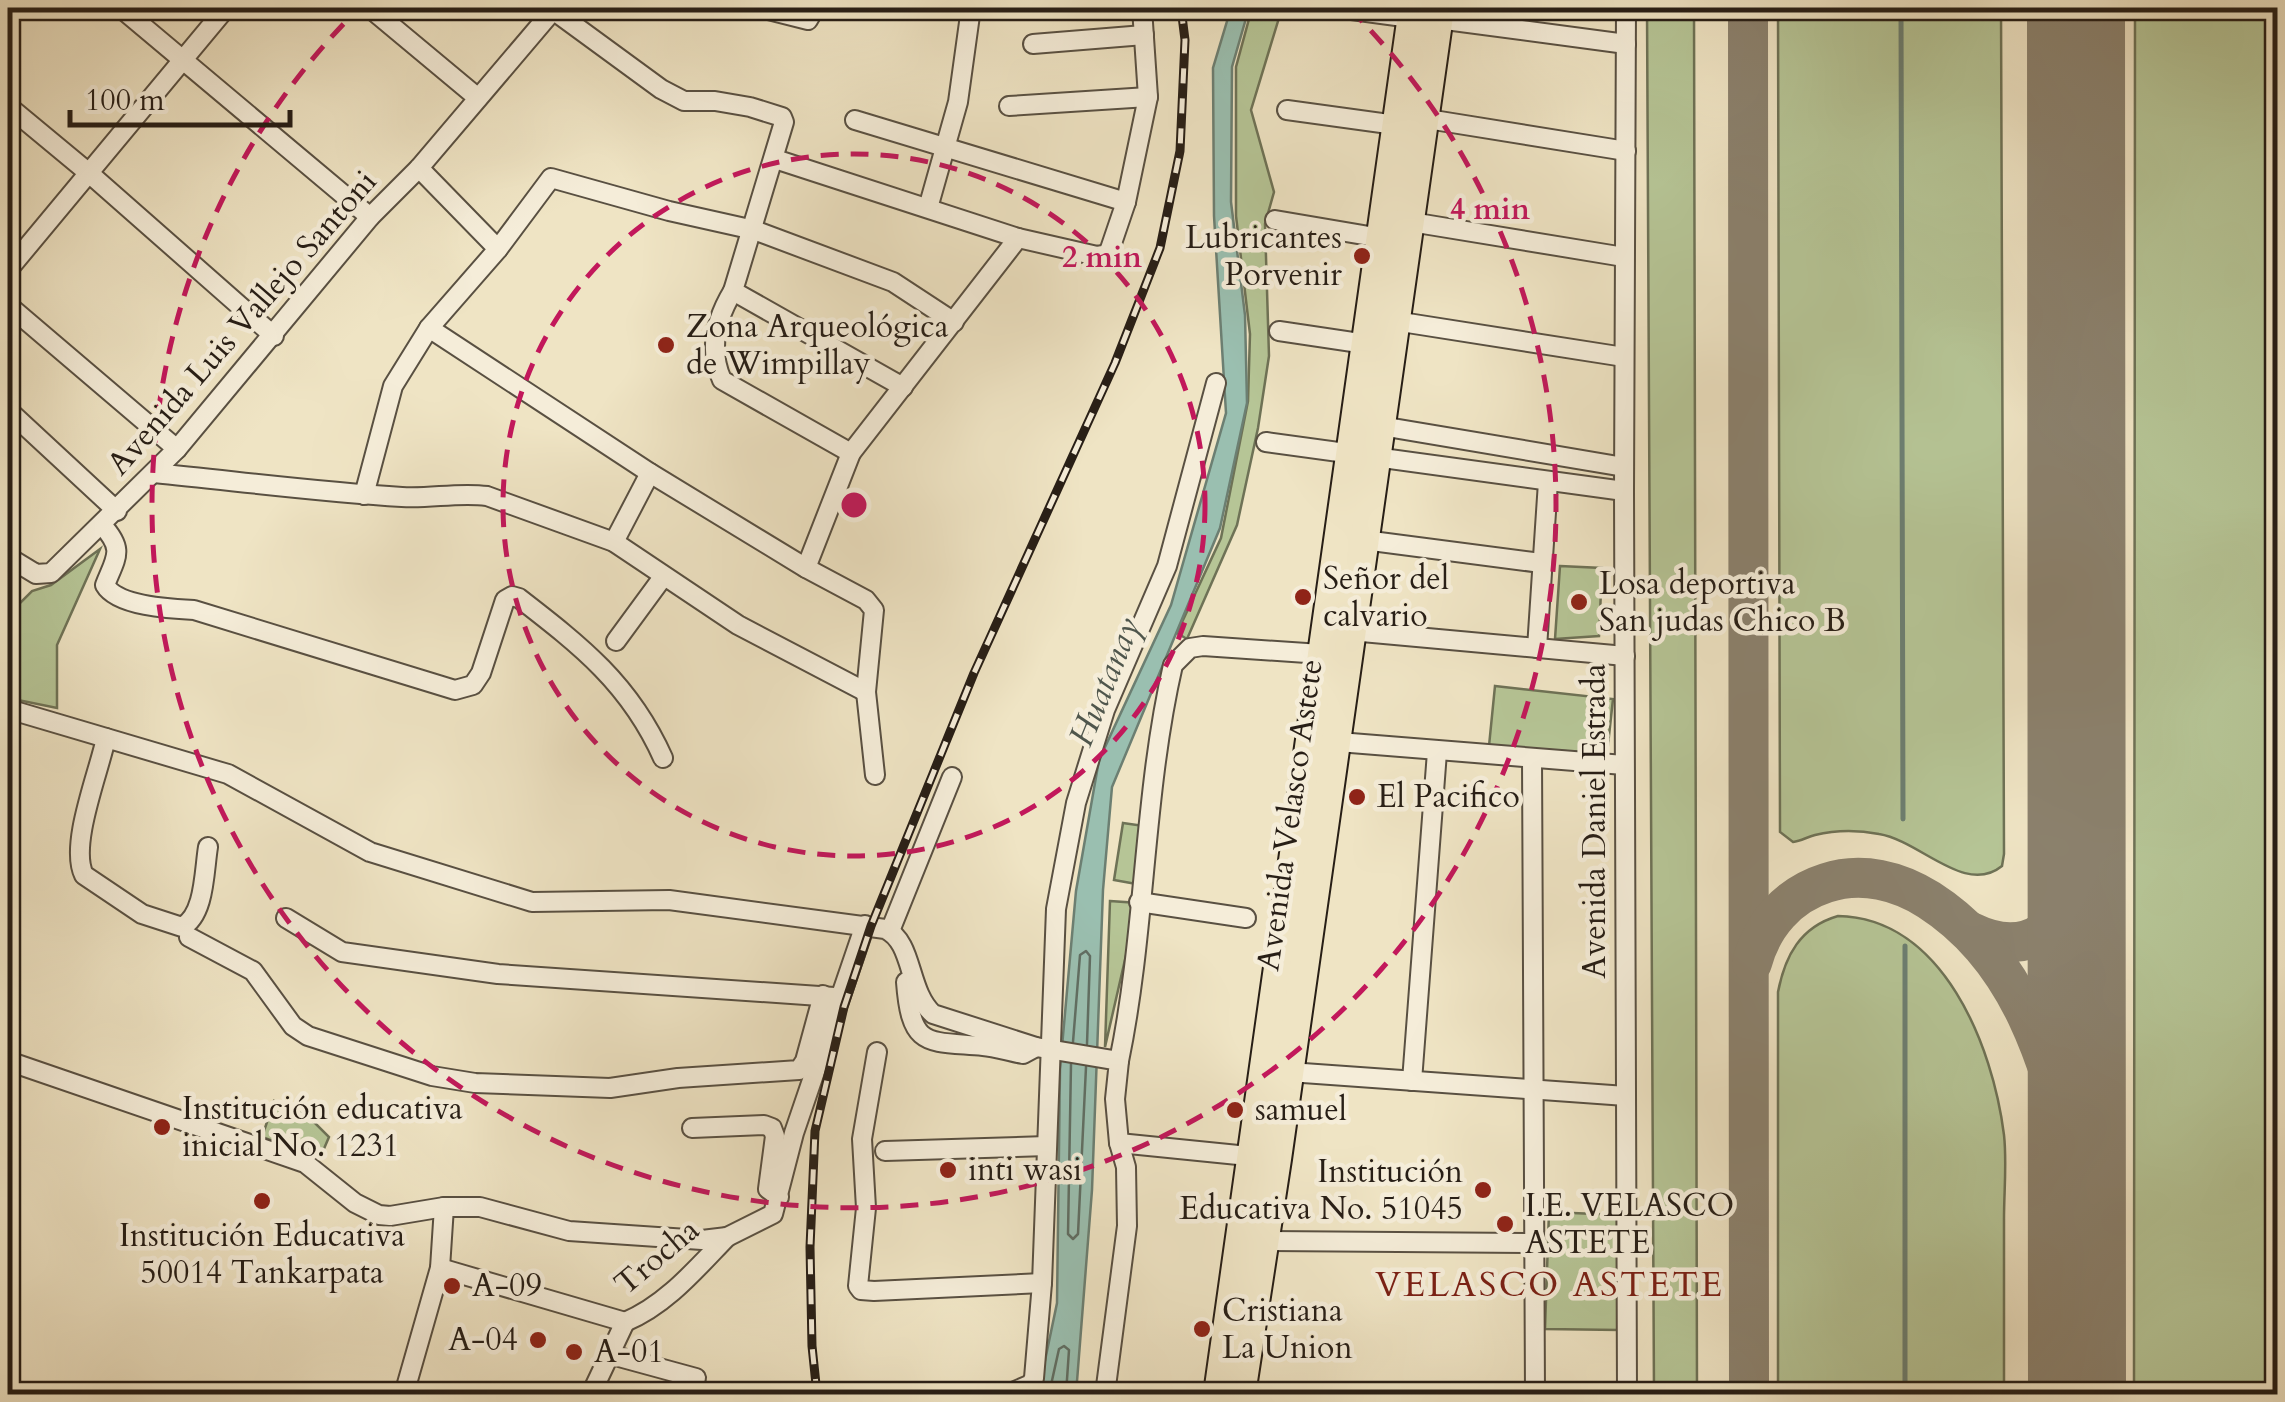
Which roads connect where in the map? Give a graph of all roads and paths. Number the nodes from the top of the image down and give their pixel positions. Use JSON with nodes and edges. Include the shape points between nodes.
{"nodes":[{"id":1,"x":122,"y":8,"type":"edge"},
{"id":2,"x":226,"y":8,"type":"edge"},
{"id":3,"x":370,"y":8,"type":"edge"},
{"id":4,"x":760,"y":8,"type":"edge"},
{"id":5,"x":972,"y":8,"type":"edge"},
{"id":6,"x":1142,"y":8,"type":"edge"},
{"id":7,"x":1337,"y":8,"type":"edge"},
{"id":8,"x":1626,"y":8,"type":"edge"},
{"id":9,"x":554,"y":9,"type":"edge"},
{"id":10,"x":1426,"y":13,"type":"edge"},
{"id":11,"x":811,"y":14,"type":"edge"},
{"id":12,"x":1144,"y":36,"type":"junction"},
{"id":13,"x":1033,"y":44,"type":"dead end"},
{"id":14,"x":1626,"y":44,"type":"junction"},
{"id":15,"x":182,"y":59,"type":"junction"},
{"id":16,"x":1148,"y":97,"type":"junction"},
{"id":17,"x":478,"y":98,"type":"junction"},
{"id":18,"x":8,"y":106,"type":"edge"},
{"id":19,"x":1009,"y":106,"type":"dead end"},
{"id":20,"x":1287,"y":110,"type":"dead end"},
{"id":21,"x":1406,"y":119,"type":"junction"},
{"id":22,"x":855,"y":120,"type":"dead end"},
{"id":23,"x":945,"y":147,"type":"junction"},
{"id":24,"x":1626,"y":151,"type":"junction"},
{"id":25,"x":775,"y":159,"type":"junction"},
{"id":26,"x":419,"y":168,"type":"junction"},
{"id":27,"x":90,"y":174,"type":"junction"},
{"id":28,"x":1126,"y":202,"type":"junction"},
{"id":29,"x":928,"y":208,"type":"junction"},
{"id":30,"x":370,"y":217,"type":"junction"},
{"id":31,"x":1276,"y":220,"type":"dead end"},
{"id":32,"x":1410,"y":222,"type":"junction"},
{"id":33,"x":754,"y":230,"type":"junction"},
{"id":34,"x":1018,"y":238,"type":"junction"},
{"id":35,"x":1380,"y":238,"type":"junction"},
{"id":36,"x":498,"y":248,"type":"junction"},
{"id":37,"x":1624,"y":257,"type":"junction"},
{"id":38,"x":8,"y":270,"type":"edge"},
{"id":39,"x":733,"y":291,"type":"junction"},
{"id":40,"x":8,"y":306,"type":"edge"},
{"id":41,"x":1395,"y":321,"type":"junction"},
{"id":42,"x":954,"y":322,"type":"junction"},
{"id":43,"x":429,"y":328,"type":"junction"},
{"id":44,"x":1279,"y":330,"type":"dead end"},
{"id":45,"x":274,"y":336,"type":"junction"},
{"id":46,"x":1366,"y":344,"type":"junction"},
{"id":47,"x":1624,"y":356,"type":"junction"},
{"id":48,"x":1216,"y":383,"type":"dead end"},
{"id":49,"x":904,"y":387,"type":"junction"},
{"id":50,"x":8,"y":410,"type":"edge"},
{"id":51,"x":1381,"y":426,"type":"junction"},
{"id":52,"x":1266,"y":442,"type":"dead end"},
{"id":53,"x":177,"y":449,"type":"junction"},
{"id":54,"x":851,"y":453,"type":"junction"},
{"id":55,"x":1363,"y":456,"type":"junction"},
{"id":56,"x":1624,"y":467,"type":"junction"},
{"id":57,"x":154,"y":473,"type":"junction"},
{"id":58,"x":650,"y":474,"type":"junction"},
{"id":59,"x":1548,"y":482,"type":"junction"},
{"id":60,"x":1624,"y":492,"type":"junction"},
{"id":61,"x":364,"y":495,"type":"junction"},
{"id":62,"x":118,"y":510,"type":"junction"},
{"id":63,"x":102,"y":525,"type":"junction"},
{"id":64,"x":1364,"y":540,"type":"junction"},
{"id":65,"x":614,"y":542,"type":"junction"},
{"id":66,"x":8,"y":557,"type":"edge"},
{"id":67,"x":1541,"y":563,"type":"junction"},
{"id":68,"x":806,"y":568,"type":"junction"},
{"id":69,"x":663,"y":577,"type":"junction"},
{"id":70,"x":1350,"y":632,"type":"junction"},
{"id":71,"x":616,"y":641,"type":"dead end"},
{"id":72,"x":1537,"y":648,"type":"junction"},
{"id":73,"x":1321,"y":654,"type":"junction"},
{"id":74,"x":1625,"y":656,"type":"junction"},
{"id":75,"x":866,"y":692,"type":"junction"},
{"id":76,"x":8,"y":709,"type":"edge"},
{"id":77,"x":106,"y":738,"type":"junction"},
{"id":78,"x":1323,"y":741,"type":"junction"},
{"id":79,"x":1437,"y":752,"type":"junction"},
{"id":80,"x":663,"y":758,"type":"dead end"},
{"id":81,"x":1532,"y":758,"type":"junction"},
{"id":82,"x":1624,"y":765,"type":"junction"},
{"id":83,"x":875,"y":774,"type":"dead end"},
{"id":84,"x":952,"y":778,"type":"dead end"},
{"id":85,"x":208,"y":847,"type":"dead end"},
{"id":86,"x":1139,"y":902,"type":"junction"},
{"id":87,"x":286,"y":918,"type":"dead end"},
{"id":88,"x":1246,"y":918,"type":"dead end"},
{"id":89,"x":865,"y":925,"type":"junction"},
{"id":90,"x":896,"y":936,"type":"junction"},
{"id":91,"x":189,"y":937,"type":"dead end"},
{"id":92,"x":831,"y":996,"type":"junction"},
{"id":93,"x":1048,"y":1048,"type":"junction"},
{"id":94,"x":877,"y":1052,"type":"dead end"},
{"id":95,"x":8,"y":1060,"type":"edge"},
{"id":96,"x":1114,"y":1060,"type":"junction"},
{"id":97,"x":1289,"y":1072,"type":"junction"},
{"id":98,"x":1412,"y":1080,"type":"junction"},
{"id":99,"x":1535,"y":1090,"type":"junction"},
{"id":100,"x":1626,"y":1096,"type":"junction"},
{"id":101,"x":692,"y":1128,"type":"dead end"},
{"id":102,"x":1118,"y":1143,"type":"junction"},
{"id":103,"x":1047,"y":1146,"type":"junction"},
{"id":104,"x":885,"y":1152,"type":"dead end"},
{"id":105,"x":1265,"y":1158,"type":"junction"},
{"id":106,"x":776,"y":1206,"type":"junction"},
{"id":107,"x":444,"y":1207,"type":"junction"},
{"id":108,"x":727,"y":1237,"type":"junction"},
{"id":109,"x":1265,"y":1241,"type":"junction"},
{"id":110,"x":1535,"y":1243,"type":"junction"},
{"id":111,"x":440,"y":1268,"type":"junction"},
{"id":112,"x":1042,"y":1283,"type":"junction"},
{"id":113,"x":625,"y":1322,"type":"junction"},
{"id":114,"x":608,"y":1354,"type":"junction"},
{"id":115,"x":696,"y":1378,"type":"dead end"},
{"id":116,"x":404,"y":1394,"type":"edge"},
{"id":117,"x":591,"y":1394,"type":"edge"},
{"id":118,"x":1008,"y":1394,"type":"edge"},
{"id":119,"x":1104,"y":1394,"type":"edge"},
{"id":120,"x":1218,"y":1394,"type":"edge"},
{"id":121,"x":1240,"y":1394,"type":"edge"},
{"id":122,"x":1535,"y":1394,"type":"edge"},
{"id":123,"x":1627,"y":1394,"type":"edge"}],
"edges":[{"from":1,"to":15,"type":"street"},
{"from":2,"to":15,"type":"street"},
{"from":3,"to":17,"type":"street"},
{"from":4,"to":11,"type":"street"},
{"from":5,"to":23,"type":"street"},
{"from":6,"to":12,"type":"street"},
{"from":7,"to":10,"type":"street"},
{"from":8,"to":14,"type":"street","name":"Avenida Daniel Estrada"},
{"from":9,"to":17,"type":"street","name":"Avenida Luis Vallejo Santoni"},
{"from":9,"to":25,"type":"street","via":[[684,102],[750,106],[782,117]]},
{"from":10,"to":14,"type":"street"},
{"from":10,"to":21,"type":"highway","name":"Avenida Velasco Astete"},
{"from":12,"to":13,"type":"street"},
{"from":12,"to":16,"type":"street"},
{"from":14,"to":24,"type":"street","name":"Avenida Daniel Estrada"},
{"from":15,"to":27,"type":"street"},
{"from":15,"to":30,"type":"street"},
{"from":16,"to":19,"type":"street"},
{"from":16,"to":28,"type":"street"},
{"from":17,"to":26,"type":"street","name":"Avenida Luis Vallejo Santoni"},
{"from":18,"to":27,"type":"street"},
{"from":20,"to":21,"type":"street"},
{"from":21,"to":24,"type":"street"},
{"from":21,"to":32,"type":"highway","name":"Avenida Velasco Astete"},
{"from":21,"to":35,"type":"highway","name":"Avenida Velasco Astete"},
{"from":22,"to":23,"type":"street"},
{"from":23,"to":28,"type":"street"},
{"from":23,"to":29,"type":"street"},
{"from":24,"to":37,"type":"street","name":"Avenida Daniel Estrada"},
{"from":25,"to":29,"type":"street"},
{"from":25,"to":33,"type":"street"},
{"from":26,"to":30,"type":"street","name":"Avenida Luis Vallejo Santoni"},
{"from":26,"to":36,"type":"street"},
{"from":27,"to":38,"type":"street"},
{"from":27,"to":45,"type":"street"},
{"from":28,"to":34,"type":"street","via":[[1102,256]]},
{"from":29,"to":34,"type":"street"},
{"from":30,"to":45,"type":"street","name":"Avenida Luis Vallejo Santoni"},
{"from":31,"to":35,"type":"street"},
{"from":32,"to":37,"type":"street"},
{"from":32,"to":41,"type":"highway","name":"Avenida Velasco Astete"},
{"from":33,"to":36,"type":"street","via":[[556,177],[546,181]]},
{"from":33,"to":39,"type":"street"},
{"from":33,"to":42,"type":"street","via":[[892,282]]},
{"from":34,"to":42,"type":"street"},
{"from":35,"to":46,"type":"highway","name":"Avenida Velasco Astete"},
{"from":36,"to":43,"type":"street"},
{"from":37,"to":47,"type":"street","name":"Avenida Daniel Estrada"},
{"from":39,"to":49,"type":"street"},
{"from":39,"to":54,"type":"street","via":[[716,326],[722,380]]},
{"from":40,"to":53,"type":"street"},
{"from":41,"to":47,"type":"street"},
{"from":41,"to":51,"type":"highway","name":"Avenida Velasco Astete"},
{"from":42,"to":49,"type":"street"},
{"from":43,"to":58,"type":"street"},
{"from":43,"to":61,"type":"street","via":[[392,386]]},
{"from":44,"to":46,"type":"street"},
{"from":45,"to":53,"type":"street","name":"Avenida Luis Vallejo Santoni"},
{"from":46,"to":55,"type":"highway","name":"Avenida Velasco Astete"},
{"from":47,"to":56,"type":"street","name":"Avenida Daniel Estrada"},
{"from":48,"to":93,"type":"street","via":[[1166,566],[1105,710],[1076,802],[1056,909]]},
{"from":49,"to":54,"type":"street"},
{"from":50,"to":62,"type":"street"},
{"from":51,"to":55,"type":"highway","name":"Avenida Velasco Astete"},
{"from":51,"to":56,"type":"street"},
{"from":52,"to":55,"type":"street"},
{"from":53,"to":57,"type":"street","name":"Avenida Luis Vallejo Santoni"},
{"from":54,"to":68,"type":"street"},
{"from":55,"to":59,"type":"street"},
{"from":55,"to":64,"type":"highway","name":"Avenida Velasco Astete"},
{"from":55,"to":73,"type":"highway","name":"Avenida Velasco Astete"},
{"from":56,"to":60,"type":"street","name":"Avenida Daniel Estrada"},
{"from":57,"to":61,"type":"street"},
{"from":57,"to":62,"type":"street","name":"Avenida Luis Vallejo Santoni"},
{"from":58,"to":65,"type":"street"},
{"from":58,"to":68,"type":"street"},
{"from":59,"to":60,"type":"street"},
{"from":59,"to":67,"type":"street"},
{"from":60,"to":74,"type":"street","name":"Avenida Daniel Estrada"},
{"from":61,"to":65,"type":"street","via":[[486,496]]},
{"from":62,"to":63,"type":"street","name":"Avenida Luis Vallejo Santoni"},
{"from":63,"to":66,"type":"street","name":"Avenida Luis Vallejo Santoni","via":[[51,573],[42,576]]},
{"from":63,"to":80,"type":"street","via":[[118,551],[105,586],[114,596],[194,610],[455,690],[472,685],[481,673],[505,600],[519,598],[618,682]]},
{"from":64,"to":67,"type":"street"},
{"from":64,"to":70,"type":"highway","name":"Avenida Velasco Astete"},
{"from":65,"to":69,"type":"street"},
{"from":67,"to":72,"type":"street"},
{"from":68,"to":75,"type":"street","via":[[874,610]]},
{"from":69,"to":71,"type":"street"},
{"from":69,"to":75,"type":"street"},
{"from":70,"to":72,"type":"street"},
{"from":70,"to":78,"type":"highway","name":"Avenida Velasco Astete"},
{"from":72,"to":74,"type":"street"},
{"from":73,"to":78,"type":"highway","name":"Avenida Velasco Astete"},
{"from":73,"to":86,"type":"street","via":[[1203,646],[1190,648],[1173,665]]},
{"from":74,"to":82,"type":"street","name":"Avenida Daniel Estrada"},
{"from":75,"to":83,"type":"street"},
{"from":76,"to":77,"type":"street"},
{"from":77,"to":85,"type":"street","via":[[85,819],[84,876],[142,914],[182,927],[197,911]]},
{"from":77,"to":89,"type":"street","via":[[228,774],[370,852],[532,902],[669,900]]},
{"from":78,"to":79,"type":"street"},
{"from":78,"to":97,"type":"highway","name":"Avenida Velasco Astete"},
{"from":78,"to":105,"type":"highway","name":"Avenida Velasco Astete"},
{"from":79,"to":81,"type":"street"},
{"from":79,"to":98,"type":"street"},
{"from":81,"to":82,"type":"street"},
{"from":81,"to":99,"type":"street"},
{"from":82,"to":100,"type":"street","name":"Avenida Daniel Estrada"},
{"from":84,"to":90,"type":"street"},
{"from":86,"to":88,"type":"street"},
{"from":86,"to":96,"type":"street","via":[[1130,1009]]},
{"from":87,"to":92,"type":"street","via":[[342,952],[498,974]]},
{"from":89,"to":90,"type":"street"},
{"from":89,"to":92,"type":"street"},
{"from":90,"to":93,"type":"street","via":[[912,982],[933,1014]]},
{"from":90,"to":93,"type":"street","via":[[910,1010],[923,1038],[1023,1054]]},
{"from":91,"to":92,"type":"street","via":[[253,971],[308,1036],[475,1083],[610,1088],[799,1070]]},
{"from":92,"to":106,"type":"street"},
{"from":93,"to":96,"type":"street"},
{"from":93,"to":103,"type":"street"},
{"from":94,"to":112,"type":"street","via":[[862,1139],[866,1208],[858,1286],[874,1291]]},
{"from":95,"to":107,"type":"street","via":[[305,1163],[379,1215]]},
{"from":96,"to":102,"type":"street"},
{"from":97,"to":98,"type":"street"},
{"from":97,"to":105,"type":"highway","name":"Avenida Velasco Astete"},
{"from":98,"to":99,"type":"street"},
{"from":99,"to":100,"type":"street"},
{"from":99,"to":110,"type":"street"},
{"from":100,"to":123,"type":"street","name":"Avenida Daniel Estrada"},
{"from":101,"to":106,"type":"street","via":[[772,1128],[768,1188]]},
{"from":102,"to":105,"type":"street"},
{"from":102,"to":119,"type":"street","via":[[1126,1167],[1127,1226]]},
{"from":103,"to":104,"type":"street"},
{"from":103,"to":112,"type":"street"},
{"from":105,"to":109,"type":"highway","name":"Avenida Velasco Astete"},
{"from":105,"to":120,"type":"highway","name":"Avenida Velasco Astete"},
{"from":106,"to":108,"type":"street"},
{"from":107,"to":108,"type":"street","via":[[480,1207],[569,1231]]},
{"from":107,"to":111,"type":"street"},
{"from":108,"to":113,"type":"street","name":"Trocha","via":[[672,1292]]},
{"from":109,"to":110,"type":"street"},
{"from":109,"to":121,"type":"highway","name":"Avenida Velasco Astete"},
{"from":110,"to":122,"type":"street"},
{"from":111,"to":113,"type":"street"},
{"from":111,"to":116,"type":"street"},
{"from":112,"to":118,"type":"street","via":[[1034,1378]]},
{"from":113,"to":114,"type":"street"},
{"from":114,"to":115,"type":"street"},
{"from":114,"to":117,"type":"street"},
{"from":120,"to":121,"type":"street"}]}
